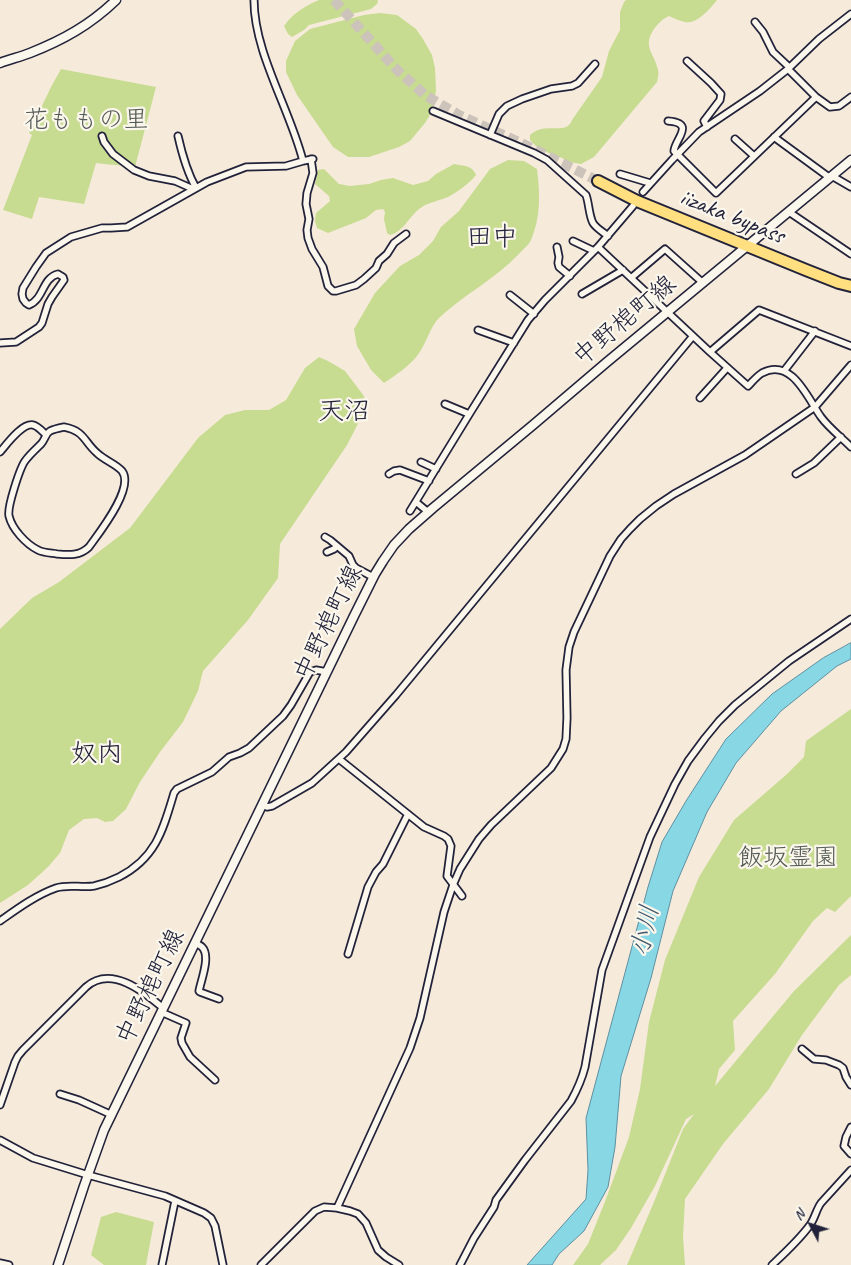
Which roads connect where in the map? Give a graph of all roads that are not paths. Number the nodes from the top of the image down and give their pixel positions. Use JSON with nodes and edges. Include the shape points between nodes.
{"nodes":[{"id":1,"x":116,"y":0,"type":"edge"},
{"id":2,"x":254,"y":0,"type":"edge"},
{"id":3,"x":851,"y":14,"type":"edge"},
{"id":4,"x":755,"y":22,"type":"dead end"},
{"id":5,"x":687,"y":61,"type":"dead end"},
{"id":6,"x":0,"y":63,"type":"edge"},
{"id":7,"x":595,"y":64,"type":"dead end"},
{"id":8,"x":789,"y":68,"type":"junction"},
{"id":9,"x":816,"y":97,"type":"junction"},
{"id":10,"x":851,"y":97,"type":"edge"},
{"id":11,"x":433,"y":112,"type":"dead end"},
{"id":12,"x":668,"y":121,"type":"dead end"},
{"id":13,"x":707,"y":127,"type":"junction"},
{"id":14,"x":490,"y":135,"type":"junction"},
{"id":15,"x":102,"y":136,"type":"dead end"},
{"id":16,"x":178,"y":136,"type":"dead end"},
{"id":17,"x":774,"y":137,"type":"junction"},
{"id":18,"x":735,"y":139,"type":"dead end"},
{"id":19,"x":677,"y":154,"type":"junction"},
{"id":20,"x":754,"y":156,"type":"junction"},
{"id":21,"x":851,"y":160,"type":"edge"},
{"id":22,"x":302,"y":161,"type":"junction"},
{"id":23,"x":620,"y":174,"type":"dead end"},
{"id":24,"x":831,"y":177,"type":"junction"},
{"id":25,"x":598,"y":181,"type":"tunnel mouth"},
{"id":26,"x":650,"y":183,"type":"junction"},
{"id":27,"x":851,"y":187,"type":"edge"},
{"id":28,"x":195,"y":188,"type":"junction"},
{"id":29,"x":643,"y":192,"type":"dead end"},
{"id":30,"x":633,"y":206,"type":"dead end"},
{"id":31,"x":789,"y":212,"type":"junction"},
{"id":32,"x":406,"y":234,"type":"dead end"},
{"id":33,"x":608,"y":236,"type":"junction"},
{"id":34,"x":572,"y":240,"type":"dead end"},
{"id":35,"x":748,"y":246,"type":"junction"},
{"id":36,"x":556,"y":248,"type":"dead end"},
{"id":37,"x":596,"y":249,"type":"junction"},
{"id":38,"x":851,"y":254,"type":"edge"},
{"id":39,"x":623,"y":270,"type":"junction"},
{"id":40,"x":570,"y":276,"type":"junction"},
{"id":41,"x":630,"y":278,"type":"junction"},
{"id":42,"x":703,"y":283,"type":"junction"},
{"id":43,"x":851,"y":286,"type":"edge"},
{"id":44,"x":582,"y":294,"type":"dead end"},
{"id":45,"x":510,"y":295,"type":"dead end"},
{"id":46,"x":667,"y":312,"type":"junction"},
{"id":47,"x":534,"y":314,"type":"junction"},
{"id":48,"x":478,"y":330,"type":"dead end"},
{"id":49,"x":815,"y":331,"type":"junction"},
{"id":50,"x":693,"y":336,"type":"junction"},
{"id":51,"x":0,"y":343,"type":"edge"},
{"id":52,"x":514,"y":343,"type":"junction"},
{"id":53,"x":851,"y":346,"type":"edge"},
{"id":54,"x":710,"y":352,"type":"junction"},
{"id":55,"x":851,"y":365,"type":"edge"},
{"id":56,"x":727,"y":368,"type":"junction"},
{"id":57,"x":784,"y":371,"type":"junction"},
{"id":58,"x":700,"y":398,"type":"dead end"},
{"id":59,"x":444,"y":404,"type":"dead end"},
{"id":60,"x":815,"y":406,"type":"junction"},
{"id":61,"x":469,"y":414,"type":"junction"},
{"id":62,"x":46,"y":435,"type":"junction"},
{"id":63,"x":851,"y":436,"type":"edge"},
{"id":64,"x":843,"y":440,"type":"junction"},
{"id":65,"x":851,"y":447,"type":"edge"},
{"id":66,"x":0,"y":452,"type":"edge"},
{"id":67,"x":421,"y":462,"type":"dead end"},
{"id":68,"x":436,"y":469,"type":"junction"},
{"id":69,"x":389,"y":474,"type":"dead end"},
{"id":70,"x":796,"y":474,"type":"dead end"},
{"id":71,"x":429,"y":481,"type":"junction"},
{"id":72,"x":416,"y":502,"type":"junction"},
{"id":73,"x":410,"y":511,"type":"dead end"},
{"id":74,"x":428,"y":512,"type":"junction"},
{"id":75,"x":325,"y":537,"type":"dead end"},
{"id":76,"x":337,"y":546,"type":"junction"},
{"id":77,"x":327,"y":552,"type":"dead end"},
{"id":78,"x":373,"y":577,"type":"junction"},
{"id":79,"x":851,"y":619,"type":"edge"},
{"id":80,"x":327,"y":672,"type":"junction"},
{"id":81,"x":339,"y":759,"type":"junction"},
{"id":82,"x":262,"y":805,"type":"junction"},
{"id":83,"x":408,"y":814,"type":"junction"},
{"id":84,"x":453,"y":885,"type":"junction"},
{"id":85,"x":462,"y":896,"type":"dead end"},
{"id":86,"x":0,"y":921,"type":"edge"},
{"id":87,"x":195,"y":943,"type":"junction"},
{"id":88,"x":348,"y":954,"type":"dead end"},
{"id":89,"x":218,"y":999,"type":"dead end"},
{"id":90,"x":162,"y":1010,"type":"junction"},
{"id":91,"x":802,"y":1049,"type":"dead end"},
{"id":92,"x":215,"y":1080,"type":"dead end"},
{"id":93,"x":851,"y":1085,"type":"edge"},
{"id":94,"x":60,"y":1094,"type":"dead end"},
{"id":95,"x":0,"y":1105,"type":"edge"},
{"id":96,"x":112,"y":1115,"type":"junction"},
{"id":97,"x":851,"y":1127,"type":"edge"},
{"id":98,"x":0,"y":1140,"type":"edge"},
{"id":99,"x":851,"y":1154,"type":"edge"},
{"id":100,"x":851,"y":1170,"type":"edge"},
{"id":101,"x":88,"y":1175,"type":"junction"},
{"id":102,"x":175,"y":1200,"type":"junction"},
{"id":103,"x":338,"y":1208,"type":"junction"},
{"id":104,"x":0,"y":1264,"type":"edge"},
{"id":105,"x":9,"y":1265,"type":"edge"},
{"id":106,"x":58,"y":1265,"type":"edge"},
{"id":107,"x":162,"y":1265,"type":"edge"},
{"id":108,"x":223,"y":1265,"type":"edge"},
{"id":109,"x":261,"y":1265,"type":"edge"},
{"id":110,"x":399,"y":1265,"type":"edge"},
{"id":111,"x":460,"y":1265,"type":"edge"},
{"id":112,"x":772,"y":1265,"type":"edge"}],
"edges":[{"from":1,"to":6,"type":"main road","via":[[87,24],[66,36]]},
{"from":2,"to":22,"type":"street","via":[[262,49],[298,142]]},
{"from":3,"to":8,"type":"street"},
{"from":4,"to":8,"type":"street","via":[[764,32],[773,52]]},
{"from":5,"to":13,"type":"street","via":[[722,94],[704,121]]},
{"from":7,"to":14,"type":"street","via":[[572,86],[551,89],[507,106],[499,114]]},
{"from":8,"to":9,"type":"street"},
{"from":8,"to":13,"type":"street"},
{"from":9,"to":10,"type":"street","via":[[834,107]]},
{"from":9,"to":17,"type":"street"},
{"from":11,"to":14,"type":"street"},
{"from":12,"to":19,"type":"street","via":[[682,126],[674,149]]},
{"from":13,"to":19,"type":"street"},
{"from":14,"to":33,"type":"street","via":[[547,160],[586,195],[592,222]]},
{"from":15,"to":28,"type":"street","via":[[113,154],[134,170]]},
{"from":16,"to":28,"type":"street"},
{"from":17,"to":20,"type":"street"},
{"from":17,"to":24,"type":"street"},
{"from":18,"to":20,"type":"street"},
{"from":19,"to":20,"type":"street","via":[[716,192]]},
{"from":19,"to":26,"type":"street"},
{"from":21,"to":24,"type":"main road","name":"中野梍町線"},
{"from":22,"to":28,"type":"street","via":[[286,166],[246,167]]},
{"from":22,"to":32,"type":"street","via":[[312,159],[313,173],[306,204],[308,238],[323,266],[329,289],[336,291],[360,282]]},
{"from":23,"to":26,"type":"street"},
{"from":24,"to":27,"type":"street"},
{"from":24,"to":31,"type":"main road","name":"中野梍町線"},
{"from":25,"to":35,"type":"highway","name":"iizaka bypass","via":[[637,201]]},
{"from":26,"to":29,"type":"street"},
{"from":28,"to":51,"type":"street","via":[[127,226],[80,234],[46,253],[23,288],[23,299],[29,305],[34,302],[54,275],[63,277],[62,284],[48,304],[39,327],[16,342]]},
{"from":30,"to":33,"type":"street"},
{"from":31,"to":35,"type":"main road","name":"中野梍町線"},
{"from":31,"to":38,"type":"street"},
{"from":33,"to":37,"type":"street"},
{"from":34,"to":37,"type":"street"},
{"from":35,"to":42,"type":"main road","name":"中野梍町線"},
{"from":35,"to":43,"type":"highway","name":"iizaka bypass"},
{"from":36,"to":40,"type":"street","via":[[558,263]]},
{"from":37,"to":39,"type":"street"},
{"from":37,"to":40,"type":"street"},
{"from":39,"to":41,"type":"street"},
{"from":39,"to":44,"type":"street"},
{"from":40,"to":47,"type":"street"},
{"from":41,"to":42,"type":"street","via":[[664,249]]},
{"from":41,"to":46,"type":"street"},
{"from":42,"to":46,"type":"main road","name":"中野梍町線"},
{"from":45,"to":47,"type":"street"},
{"from":46,"to":50,"type":"street"},
{"from":46,"to":74,"type":"main road","name":"中野梍町線"},
{"from":47,"to":52,"type":"street"},
{"from":48,"to":52,"type":"street"},
{"from":49,"to":53,"type":"street"},
{"from":49,"to":54,"type":"street","via":[[759,310]]},
{"from":49,"to":57,"type":"street"},
{"from":50,"to":54,"type":"street"},
{"from":50,"to":81,"type":"street"},
{"from":52,"to":61,"type":"street"},
{"from":54,"to":56,"type":"street"},
{"from":55,"to":60,"type":"street"},
{"from":56,"to":57,"type":"street","via":[[748,386],[769,370]]},
{"from":56,"to":58,"type":"street"},
{"from":57,"to":60,"type":"street","via":[[802,387]]},
{"from":59,"to":61,"type":"street"},
{"from":60,"to":64,"type":"street"},
{"from":60,"to":84,"type":"street","via":[[745,455],[656,506],[621,539],[602,572],[569,647],[567,732],[563,749],[551,768],[479,839]]},
{"from":61,"to":68,"type":"street"},
{"from":62,"to":62,"type":"street","via":[[51,430],[64,427],[75,430],[95,452],[122,470],[124,476],[116,507],[89,547],[78,555],[37,549],[23,538],[8,513],[24,463]]},
{"from":62,"to":66,"type":"street","via":[[34,425],[25,426]]},
{"from":63,"to":64,"type":"street"},
{"from":64,"to":65,"type":"street"},
{"from":64,"to":70,"type":"street"},
{"from":67,"to":68,"type":"street"},
{"from":68,"to":71,"type":"street"},
{"from":69,"to":71,"type":"street","via":[[400,470]]},
{"from":71,"to":72,"type":"street"},
{"from":72,"to":73,"type":"street"},
{"from":72,"to":74,"type":"street"},
{"from":74,"to":78,"type":"main road","name":"中野梍町線","via":[[394,545]]},
{"from":75,"to":76,"type":"street"},
{"from":76,"to":77,"type":"street"},
{"from":76,"to":78,"type":"street","via":[[349,556],[356,568]]},
{"from":78,"to":80,"type":"main road","name":"中野梍町線"},
{"from":79,"to":111,"type":"street","via":[[789,661],[735,705],[705,738],[684,768],[650,837],[602,970],[585,1067],[576,1092],[496,1200]]},
{"from":80,"to":82,"type":"main road","name":"中野梍町線"},
{"from":80,"to":86,"type":"street","via":[[310,672],[292,705],[249,748],[229,757],[212,772],[177,789],[161,833],[140,864],[101,885],[57,888]]},
{"from":81,"to":82,"type":"street","via":[[312,784],[272,806]]},
{"from":81,"to":83,"type":"street"},
{"from":82,"to":87,"type":"main road","name":"中野梍町線"},
{"from":83,"to":84,"type":"street","via":[[450,842],[447,876]]},
{"from":83,"to":88,"type":"street","via":[[368,887]]},
{"from":84,"to":85,"type":"street"},
{"from":84,"to":103,"type":"street","via":[[410,1048]]},
{"from":87,"to":89,"type":"street","via":[[203,948],[206,955],[199,991]]},
{"from":87,"to":90,"type":"main road","name":"中野梍町線"},
{"from":90,"to":92,"type":"street","via":[[186,1023],[182,1043],[190,1058]]},
{"from":90,"to":95,"type":"street","via":[[141,990],[118,979],[93,981],[18,1056]]},
{"from":90,"to":96,"type":"main road","name":"中野梍町線"},
{"from":91,"to":93,"type":"street","via":[[814,1059],[839,1065]]},
{"from":94,"to":96,"type":"street"},
{"from":96,"to":101,"type":"main road","name":"中野梍町線"},
{"from":97,"to":99,"type":"street","via":[[844,1144]]},
{"from":98,"to":101,"type":"street","via":[[33,1158]]},
{"from":100,"to":112,"type":"street","via":[[821,1204],[814,1220],[794,1245]]},
{"from":101,"to":102,"type":"street"},
{"from":101,"to":106,"type":"main road","name":"中野梍町線"},
{"from":102,"to":107,"type":"street"},
{"from":102,"to":108,"type":"street","via":[[211,1218]]},
{"from":103,"to":109,"type":"street","via":[[324,1207],[315,1211]]},
{"from":103,"to":110,"type":"street","via":[[361,1216],[378,1250]]},
{"from":104,"to":105,"type":"street"}]}
